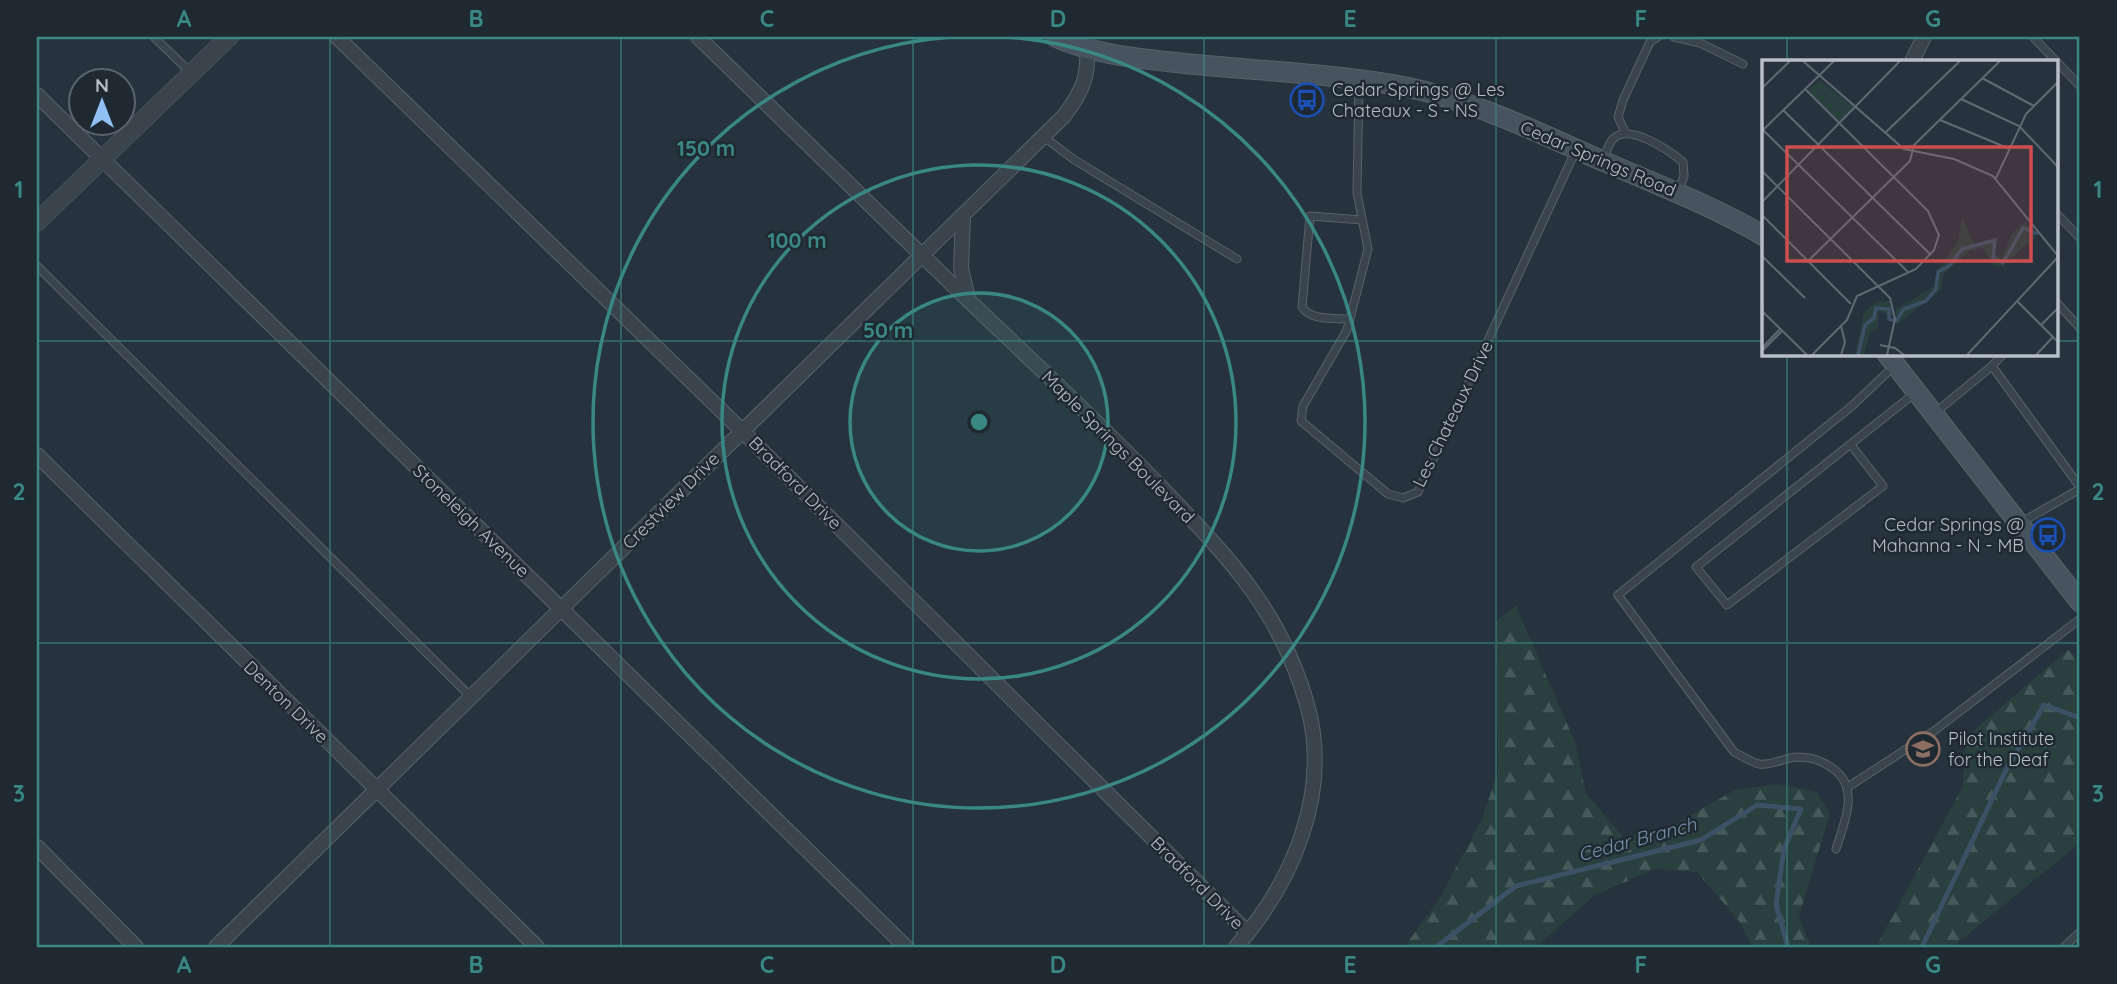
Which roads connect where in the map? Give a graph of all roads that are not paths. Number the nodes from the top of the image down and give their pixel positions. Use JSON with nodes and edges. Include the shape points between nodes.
{"nodes":[{"id":1,"x":154,"y":37,"type":"edge"},
{"id":2,"x":229,"y":37,"type":"edge"},
{"id":3,"x":337,"y":37,"type":"edge"},
{"id":4,"x":698,"y":37,"type":"edge"},
{"id":5,"x":1055,"y":37,"type":"edge"},
{"id":6,"x":1658,"y":37,"type":"edge"},
{"id":7,"x":1674,"y":37,"type":"edge"},
{"id":8,"x":1924,"y":37,"type":"edge"},
{"id":9,"x":2033,"y":37,"type":"edge"},
{"id":10,"x":1087,"y":43,"type":"edge"},
{"id":11,"x":1912,"y":60,"type":"edge"},
{"id":12,"x":2055,"y":60,"type":"edge"},
{"id":13,"x":2058,"y":63,"type":"edge"},
{"id":14,"x":1743,"y":64,"type":"dead end"},
{"id":15,"x":191,"y":73,"type":"junction"},
{"id":16,"x":1359,"y":81,"type":"junction"},
{"id":17,"x":2080,"y":86,"type":"edge"},
{"id":18,"x":37,"y":95,"type":"edge"},
{"id":19,"x":1625,"y":132,"type":"junction"},
{"id":20,"x":1044,"y":137,"type":"junction"},
{"id":21,"x":1576,"y":149,"type":"junction"},
{"id":22,"x":102,"y":159,"type":"junction"},
{"id":23,"x":1602,"y":161,"type":"junction"},
{"id":24,"x":1678,"y":194,"type":"junction"},
{"id":25,"x":2058,"y":215,"type":"edge"},
{"id":26,"x":963,"y":217,"type":"junction"},
{"id":27,"x":1362,"y":220,"type":"junction"},
{"id":28,"x":37,"y":222,"type":"edge"},
{"id":29,"x":1762,"y":236,"type":"edge"},
{"id":30,"x":2080,"y":238,"type":"edge"},
{"id":31,"x":923,"y":256,"type":"junction"},
{"id":32,"x":1237,"y":259,"type":"dead end"},
{"id":33,"x":37,"y":266,"type":"edge"},
{"id":34,"x":968,"y":300,"type":"junction"},
{"id":35,"x":2058,"y":304,"type":"edge"},
{"id":36,"x":1350,"y":319,"type":"junction"},
{"id":37,"x":2080,"y":327,"type":"edge"},
{"id":38,"x":2002,"y":355,"type":"edge"},
{"id":39,"x":1891,"y":359,"type":"edge"},
{"id":40,"x":1992,"y":366,"type":"junction"},
{"id":41,"x":1917,"y":392,"type":"junction"},
{"id":42,"x":1933,"y":413,"type":"junction"},
{"id":43,"x":741,"y":431,"type":"junction"},
{"id":44,"x":1852,"y":445,"type":"junction"},
{"id":45,"x":37,"y":455,"type":"edge"},
{"id":46,"x":2080,"y":488,"type":"edge"},
{"id":47,"x":2019,"y":524,"type":"junction"},
{"id":48,"x":2080,"y":602,"type":"edge"},
{"id":49,"x":563,"y":610,"type":"junction"},
{"id":50,"x":2080,"y":619,"type":"edge"},
{"id":51,"x":472,"y":698,"type":"junction"},
{"id":52,"x":1848,"y":787,"type":"junction"},
{"id":53,"x":377,"y":791,"type":"junction"},
{"id":54,"x":37,"y":847,"type":"edge"},
{"id":55,"x":1836,"y":849,"type":"dead end"},
{"id":56,"x":2080,"y":932,"type":"edge"},
{"id":57,"x":1248,"y":933,"type":"junction"},
{"id":58,"x":136,"y":947,"type":"edge"},
{"id":59,"x":216,"y":947,"type":"edge"},
{"id":60,"x":537,"y":947,"type":"edge"},
{"id":61,"x":905,"y":947,"type":"edge"},
{"id":62,"x":1236,"y":947,"type":"edge"},
{"id":63,"x":2064,"y":947,"type":"edge"}],
"edges":[{"from":1,"to":15,"type":"lane"},
{"from":2,"to":15,"type":"street"},
{"from":3,"to":43,"type":"street","name":"Bradford Drive"},
{"from":4,"to":31,"type":"street","name":"Maple Springs Boulevard"},
{"from":5,"to":10,"type":"main road","name":"Cedar Springs Road"},
{"from":6,"to":19,"type":"lane","via":[[1650,42],[1623,100],[1618,117]]},
{"from":7,"to":14,"type":"lane","via":[[1700,43]]},
{"from":8,"to":11,"type":"street"},
{"from":9,"to":12,"type":"lane"},
{"from":10,"to":16,"type":"main road","name":"Cedar Springs Road","via":[[1141,58]]},
{"from":10,"to":20,"type":"street","name":"Crestview Drive","via":[[1086,80],[1080,95]]},
{"from":13,"to":17,"type":"lane"},
{"from":15,"to":22,"type":"street"},
{"from":16,"to":21,"type":"main road","name":"Cedar Springs Road","via":[[1445,98]]},
{"from":16,"to":27,"type":"lane","name":"Les Chateaux Drive","via":[[1357,193]]},
{"from":18,"to":22,"type":"street","name":"Stoneleigh Avenue"},
{"from":19,"to":23,"type":"lane","via":[[1613,138]]},
{"from":19,"to":24,"type":"lane","via":[[1683,162]]},
{"from":20,"to":26,"type":"street","name":"Crestview Drive"},
{"from":20,"to":32,"type":"lane"},
{"from":21,"to":23,"type":"main road","name":"Cedar Springs Road"},
{"from":21,"to":36,"type":"lane","name":"Les Chateaux Drive","via":[[1418,492],[1403,498],[1388,494],[1301,421],[1303,407]]},
{"from":22,"to":28,"type":"street"},
{"from":22,"to":49,"type":"street","name":"Stoneleigh Avenue"},
{"from":23,"to":24,"type":"main road","name":"Cedar Springs Road"},
{"from":24,"to":29,"type":"main road","name":"Cedar Springs Road"},
{"from":25,"to":30,"type":"lane"},
{"from":26,"to":31,"type":"street","name":"Crestview Drive"},
{"from":26,"to":34,"type":"street","via":[[961,268]]},
{"from":27,"to":36,"type":"lane","name":"Les Chateaux Drive","via":[[1368,249]]},
{"from":27,"to":36,"type":"lane","via":[[1310,216],[1302,307],[1316,317]]},
{"from":31,"to":34,"type":"street","name":"Maple Springs Boulevard"},
{"from":31,"to":43,"type":"street","name":"Crestview Drive"},
{"from":33,"to":51,"type":"lane"},
{"from":34,"to":57,"type":"street","name":"Maple Springs Boulevard","via":[[1127,452],[1225,554],[1254,590],[1284,645],[1309,711],[1314,766],[1310,803],[1303,834],[1276,895]]},
{"from":35,"to":37,"type":"lane"},
{"from":38,"to":40,"type":"lane"},
{"from":39,"to":41,"type":"main road"},
{"from":39,"to":52,"type":"lane","via":[[1841,415],[1618,595],[1734,752],[1761,765],[1798,757],[1819,760]]},
{"from":40,"to":42,"type":"lane"},
{"from":40,"to":46,"type":"lane"},
{"from":41,"to":42,"type":"main road"},
{"from":41,"to":44,"type":"lane"},
{"from":42,"to":47,"type":"main road"},
{"from":43,"to":49,"type":"street","name":"Crestview Drive"},
{"from":43,"to":57,"type":"street","name":"Bradford Drive"},
{"from":44,"to":44,"type":"lane","via":[[1696,567],[1727,605],[1883,486]]},
{"from":45,"to":53,"type":"street","name":"Denton Drive"},
{"from":46,"to":47,"type":"lane"},
{"from":47,"to":48,"type":"main road"},
{"from":49,"to":51,"type":"street","name":"Crestview Drive"},
{"from":49,"to":61,"type":"street","name":"Stoneleigh Avenue"},
{"from":50,"to":52,"type":"lane","via":[[1943,724]]},
{"from":51,"to":53,"type":"street","name":"Crestview Drive"},
{"from":52,"to":55,"type":"lane","via":[[1848,811]]},
{"from":53,"to":59,"type":"street","name":"Crestview Drive"},
{"from":53,"to":60,"type":"street","name":"Denton Drive"},
{"from":54,"to":58,"type":"street"},
{"from":56,"to":63,"type":"lane"},
{"from":57,"to":62,"type":"street","name":"Maple Springs Boulevard"}]}
